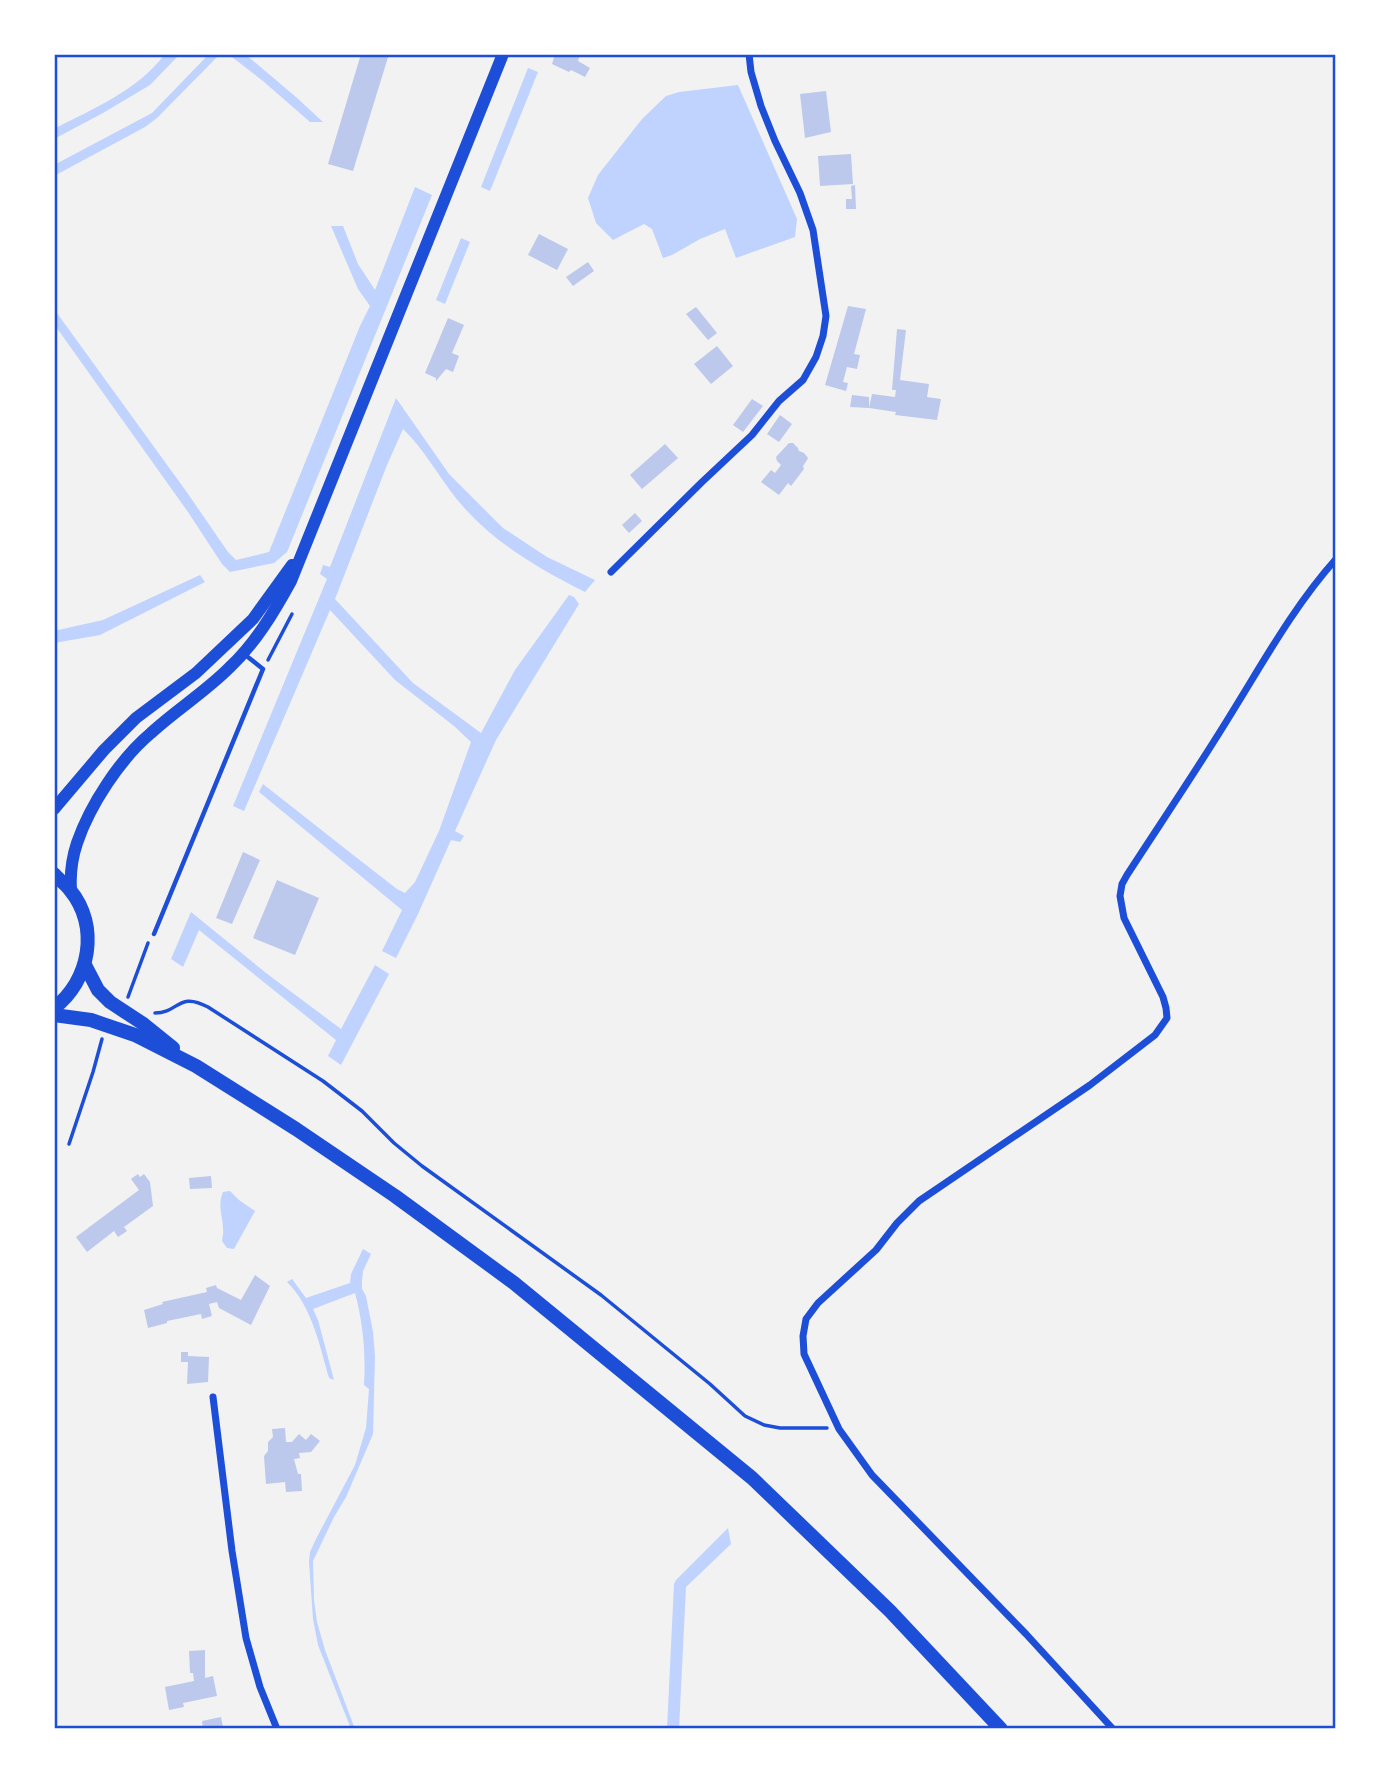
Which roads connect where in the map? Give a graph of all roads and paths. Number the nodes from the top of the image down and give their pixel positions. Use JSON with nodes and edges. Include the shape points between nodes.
{"nodes":[{"id":1,"x":503,"y":54,"type":"edge"},
{"id":2,"x":749,"y":54,"type":"edge"},
{"id":3,"x":307,"y":544,"type":"junction"},
{"id":4,"x":1336,"y":559,"type":"edge"},
{"id":5,"x":611,"y":572,"type":"dead end"},
{"id":6,"x":243,"y":653,"type":"junction"},
{"id":7,"x":54,"y":809,"type":"edge"},
{"id":8,"x":54,"y":874,"type":"edge"},
{"id":9,"x":71,"y":890,"type":"junction"},
{"id":10,"x":154,"y":934,"type":"joint"},
{"id":11,"x":85,"y":965,"type":"junction"},
{"id":12,"x":54,"y":1008,"type":"edge"},
{"id":13,"x":118,"y":1008,"type":"junction"},
{"id":14,"x":147,"y":1010,"type":"dead end"},
{"id":15,"x":54,"y":1015,"type":"edge"},
{"id":16,"x":107,"y":1026,"type":"junction"},
{"id":17,"x":196,"y":1066,"type":"junction"},
{"id":18,"x":69,"y":1144,"type":"dead end"},
{"id":19,"x":213,"y":1397,"type":"dead end"},
{"id":20,"x":839,"y":1429,"type":"junction"},
{"id":21,"x":276,"y":1729,"type":"edge"},
{"id":22,"x":1001,"y":1729,"type":"edge"},
{"id":23,"x":1113,"y":1729,"type":"edge"}],
"edges":[{"from":1,"to":3,"type":"main road"},
{"from":2,"to":5,"type":"street","via":[[761,106],[813,230],[825,316],[823,336],[803,380]]},
{"from":3,"to":6,"type":"main road","via":[[272,616]]},
{"from":3,"to":7,"type":"main road","via":[[253,620],[196,673],[136,718]]},
{"from":4,"to":20,"type":"street","via":[[1289,620],[1122,884],[1124,918],[1163,996],[1167,1018],[1162,1027],[1090,1085],[919,1201],[806,1319],[804,1354]]},
{"from":6,"to":9,"type":"main road","via":[[148,734],[119,766],[77,844]]},
{"from":6,"to":10,"type":"lane","via":[[262,669]]},
{"from":8,"to":9,"type":"main road"},
{"from":9,"to":11,"type":"main road","via":[[87,926]]},
{"from":10,"to":13,"type":"path","via":[[131,986],[131,998]]},
{"from":11,"to":12,"type":"main road","via":[[76,985]]},
{"from":11,"to":13,"type":"main road","via":[[97,990]]},
{"from":13,"to":17,"type":"main road"},
{"from":14,"to":20,"type":"path","via":[[158,1013],[180,1002],[200,1003],[323,1081],[422,1166],[601,1295],[745,1416],[764,1426]]},
{"from":15,"to":16,"type":"main road"},
{"from":16,"to":17,"type":"main road"},
{"from":16,"to":18,"type":"path"},
{"from":17,"to":22,"type":"main road","via":[[395,1196],[514,1283],[698,1432],[890,1611]]},
{"from":19,"to":21,"type":"street","via":[[246,1638]]},
{"from":20,"to":23,"type":"street","via":[[872,1475]]}]}
